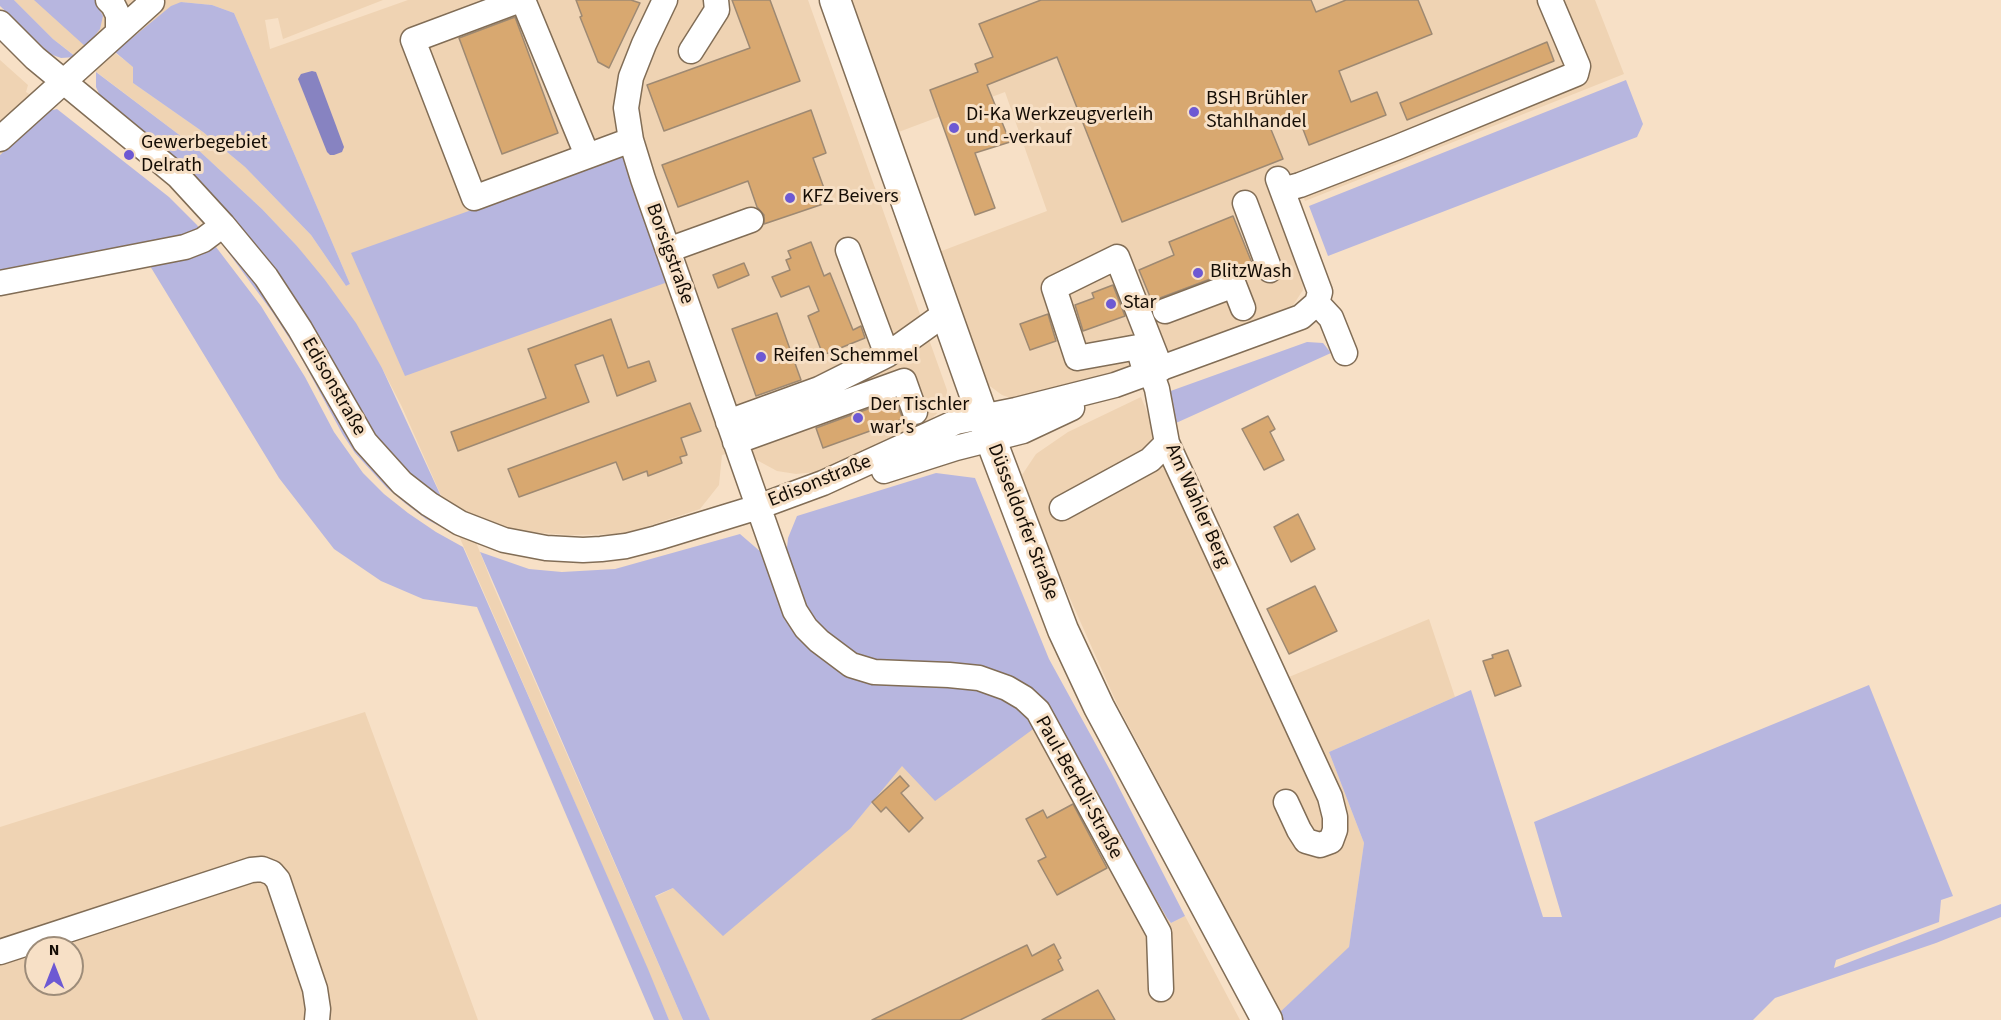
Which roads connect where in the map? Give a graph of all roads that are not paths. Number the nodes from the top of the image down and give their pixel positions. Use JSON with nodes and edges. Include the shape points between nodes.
{"nodes":[{"id":1,"x":108,"y":0,"type":"edge"},
{"id":2,"x":521,"y":0,"type":"edge"},
{"id":3,"x":665,"y":0,"type":"edge"},
{"id":4,"x":716,"y":0,"type":"edge"},
{"id":5,"x":835,"y":0,"type":"edge"},
{"id":6,"x":1550,"y":0,"type":"edge"},
{"id":7,"x":142,"y":5,"type":"edge"},
{"id":8,"x":0,"y":23,"type":"edge"},
{"id":9,"x":118,"y":32,"type":"junction"},
{"id":10,"x":691,"y":51,"type":"dead end"},
{"id":11,"x":63,"y":82,"type":"junction"},
{"id":12,"x":0,"y":139,"type":"edge"},
{"id":13,"x":631,"y":140,"type":"junction"},
{"id":14,"x":587,"y":154,"type":"junction"},
{"id":15,"x":1245,"y":203,"type":"dead end"},
{"id":16,"x":751,"y":220,"type":"dead end"},
{"id":17,"x":223,"y":225,"type":"junction"},
{"id":18,"x":668,"y":249,"type":"junction"},
{"id":19,"x":848,"y":250,"type":"dead end"},
{"id":20,"x":1270,"y":270,"type":"dead end"},
{"id":21,"x":0,"y":283,"type":"edge"},
{"id":22,"x":1317,"y":303,"type":"junction"},
{"id":23,"x":1243,"y":308,"type":"dead end"},
{"id":24,"x":1165,"y":312,"type":"dead end"},
{"id":25,"x":946,"y":313,"type":"junction"},
{"id":26,"x":1345,"y":353,"type":"dead end"},
{"id":27,"x":887,"y":355,"type":"junction"},
{"id":28,"x":1153,"y":372,"type":"junction"},
{"id":29,"x":915,"y":412,"type":"dead end"},
{"id":30,"x":987,"y":428,"type":"junction"},
{"id":31,"x":731,"y":432,"type":"junction"},
{"id":32,"x":1167,"y":443,"type":"junction"},
{"id":33,"x":758,"y":507,"type":"junction"},
{"id":34,"x":1062,"y":508,"type":"dead end"},
{"id":35,"x":1286,"y":802,"type":"dead end"},
{"id":36,"x":0,"y":952,"type":"edge"},
{"id":37,"x":1161,"y":988,"type":"dead end"},
{"id":38,"x":317,"y":1020,"type":"edge"},
{"id":39,"x":1267,"y":1020,"type":"edge"}],
"edges":[{"from":1,"to":9,"type":"street","via":[[118,15]]},
{"from":2,"to":14,"type":"street"},
{"from":2,"to":14,"type":"street","via":[[413,40],[474,198]]},
{"from":3,"to":13,"type":"street","name":"Borsigstraße","via":[[631,77],[626,108]]},
{"from":4,"to":10,"type":"street","via":[[717,10]]},
{"from":5,"to":25,"type":"main road","name":"Düsseldorfer Straße"},
{"from":6,"to":22,"type":"street","via":[[1578,66],[1576,74],[1300,185],[1280,184],[1320,292]]},
{"from":7,"to":9,"type":"street"},
{"from":8,"to":11,"type":"street","name":"Edisonstraße"},
{"from":9,"to":11,"type":"street"},
{"from":11,"to":12,"type":"street"},
{"from":11,"to":17,"type":"street","name":"Edisonstraße","via":[[178,176]]},
{"from":13,"to":14,"type":"street"},
{"from":13,"to":18,"type":"street","name":"Borsigstraße"},
{"from":15,"to":20,"type":"street"},
{"from":16,"to":18,"type":"street"},
{"from":17,"to":21,"type":"street","via":[[203,240],[184,247]]},
{"from":17,"to":33,"type":"street","name":"Edisonstraße","via":[[271,286],[376,457],[416,495],[460,523],[527,546],[583,550],[626,546]]},
{"from":18,"to":31,"type":"street","name":"Borsigstraße"},
{"from":19,"to":27,"type":"street"},
{"from":22,"to":26,"type":"street","via":[[1331,318]]},
{"from":22,"to":28,"type":"street","via":[[1301,317]]},
{"from":23,"to":24,"type":"street","via":[[1234,285]]},
{"from":25,"to":27,"type":"street"},
{"from":25,"to":30,"type":"main road","name":"Düsseldorfer Straße"},
{"from":27,"to":31,"type":"street"},
{"from":28,"to":28,"type":"street","via":[[1117,257],[1054,288],[1077,358],[1138,347]]},
{"from":28,"to":30,"type":"street","via":[[1114,385],[1023,431]]},
{"from":28,"to":32,"type":"street","name":"Am Wahler Berg"},
{"from":29,"to":31,"type":"street","via":[[904,381]]},
{"from":30,"to":33,"type":"street","name":"Edisonstraße","via":[[930,455],[829,490]]},
{"from":30,"to":39,"type":"main road","name":"Düsseldorfer Straße","via":[[1063,630],[1099,707]]},
{"from":31,"to":33,"type":"street","name":"Borsigstraße"},
{"from":32,"to":34,"type":"street","via":[[1150,460]]},
{"from":32,"to":35,"type":"street","name":"Am Wahler Berg","via":[[1330,796],[1335,817],[1331,841],[1320,845],[1306,841]]},
{"from":33,"to":37,"type":"street","name":"Paul-Bertoli-Straße","via":[[795,611],[806,628],[835,654],[851,665],[874,672],[979,678],[1007,688],[1038,711],[1159,933]]},
{"from":36,"to":38,"type":"street","via":[[262,869],[278,879],[315,989]]}]}
